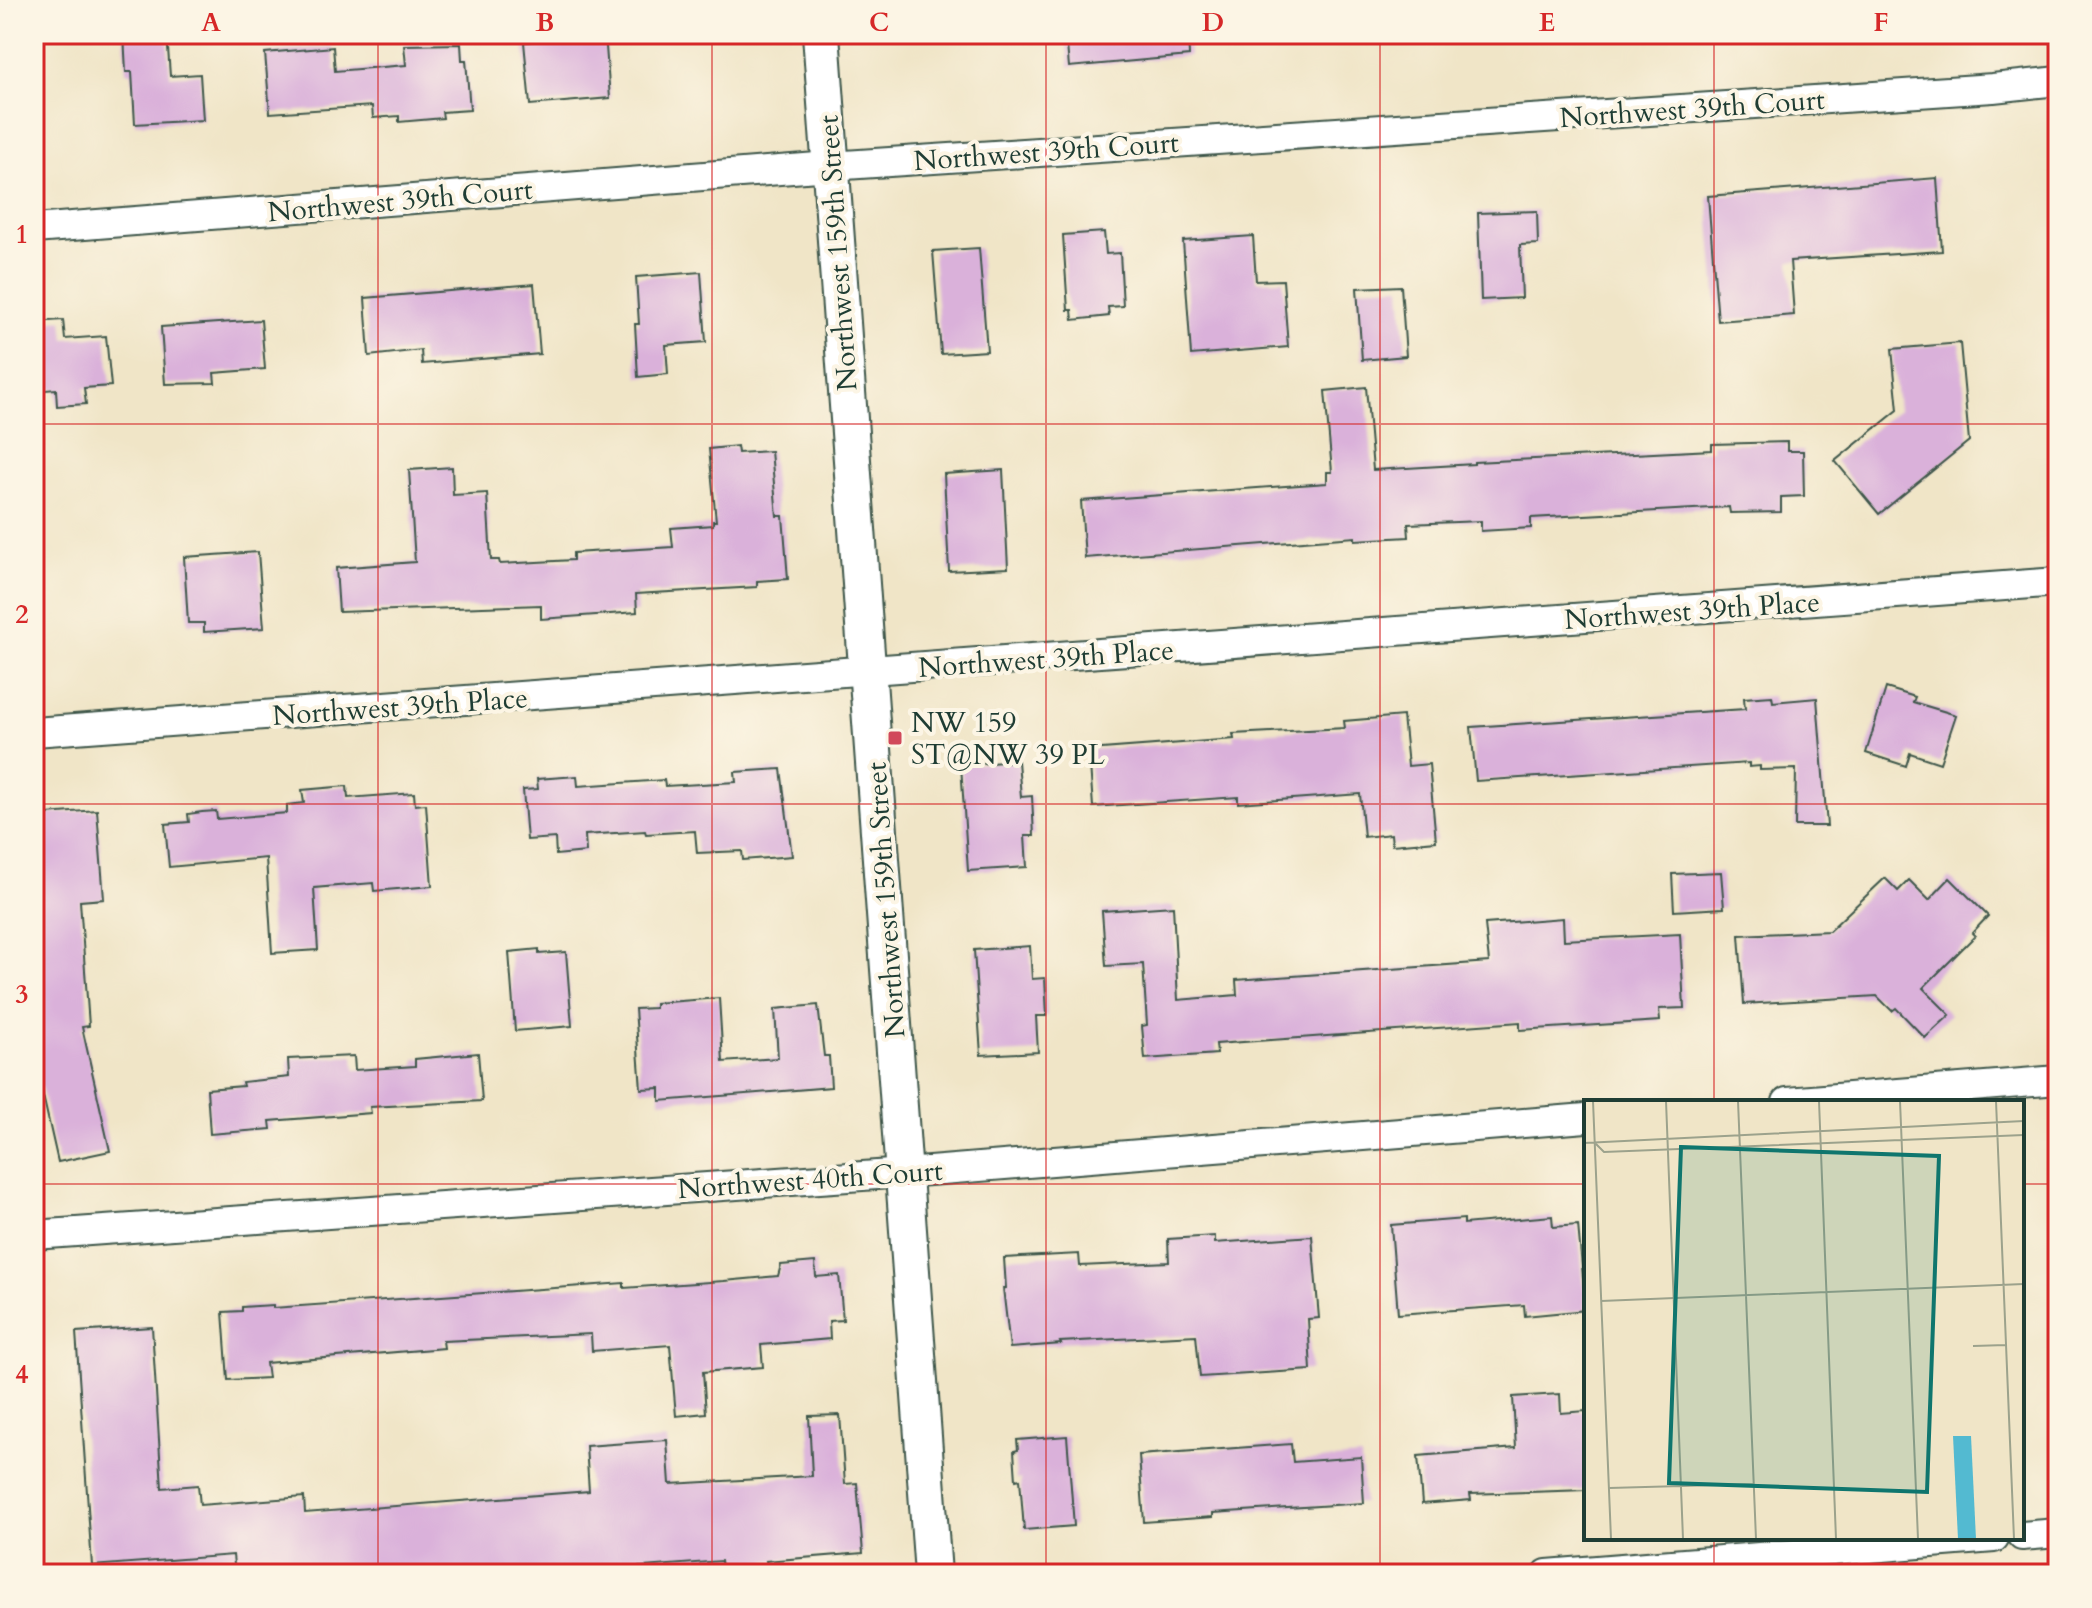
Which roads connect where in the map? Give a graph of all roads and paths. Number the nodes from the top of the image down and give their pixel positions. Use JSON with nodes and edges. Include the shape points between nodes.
{"nodes":[{"id":1,"x":821,"y":34,"type":"edge"},
{"id":2,"x":2058,"y":81,"type":"edge"},
{"id":3,"x":830,"y":166,"type":"junction"},
{"id":4,"x":34,"y":229,"type":"edge"},
{"id":5,"x":2058,"y":582,"type":"edge"},
{"id":6,"x":869,"y":672,"type":"junction"},
{"id":7,"x":34,"y":732,"type":"edge"},
{"id":8,"x":2058,"y":1080,"type":"edge"},
{"id":9,"x":1812,"y":1100,"type":"edge"},
{"id":10,"x":1584,"y":1118,"type":"edge"},
{"id":11,"x":905,"y":1173,"type":"junction"},
{"id":12,"x":34,"y":1235,"type":"edge"},
{"id":13,"x":2058,"y":1533,"type":"edge"},
{"id":14,"x":2024,"y":1536,"type":"edge"},
{"id":15,"x":1969,"y":1540,"type":"edge"},
{"id":16,"x":933,"y":1574,"type":"edge"},
{"id":17,"x":1547,"y":1574,"type":"edge"}],
"edges":[{"from":1,"to":3,"type":"street","name":"Northwest 159th Street"},
{"from":2,"to":3,"type":"street","name":"Northwest 39th Court"},
{"from":3,"to":4,"type":"street","name":"Northwest 39th Court"},
{"from":3,"to":6,"type":"street","name":"Northwest 159th Street"},
{"from":5,"to":6,"type":"street","name":"Northwest 39th Place"},
{"from":6,"to":7,"type":"street","name":"Northwest 39th Place"},
{"from":6,"to":11,"type":"street","name":"Northwest 159th Street"},
{"from":8,"to":9,"type":"street"},
{"from":10,"to":11,"type":"street","name":"Northwest 40th Court"},
{"from":11,"to":12,"type":"street","name":"Northwest 40th Court"},
{"from":11,"to":16,"type":"street","name":"Northwest 159th Street"},
{"from":13,"to":14,"type":"street"},
{"from":15,"to":17,"type":"street"}]}
